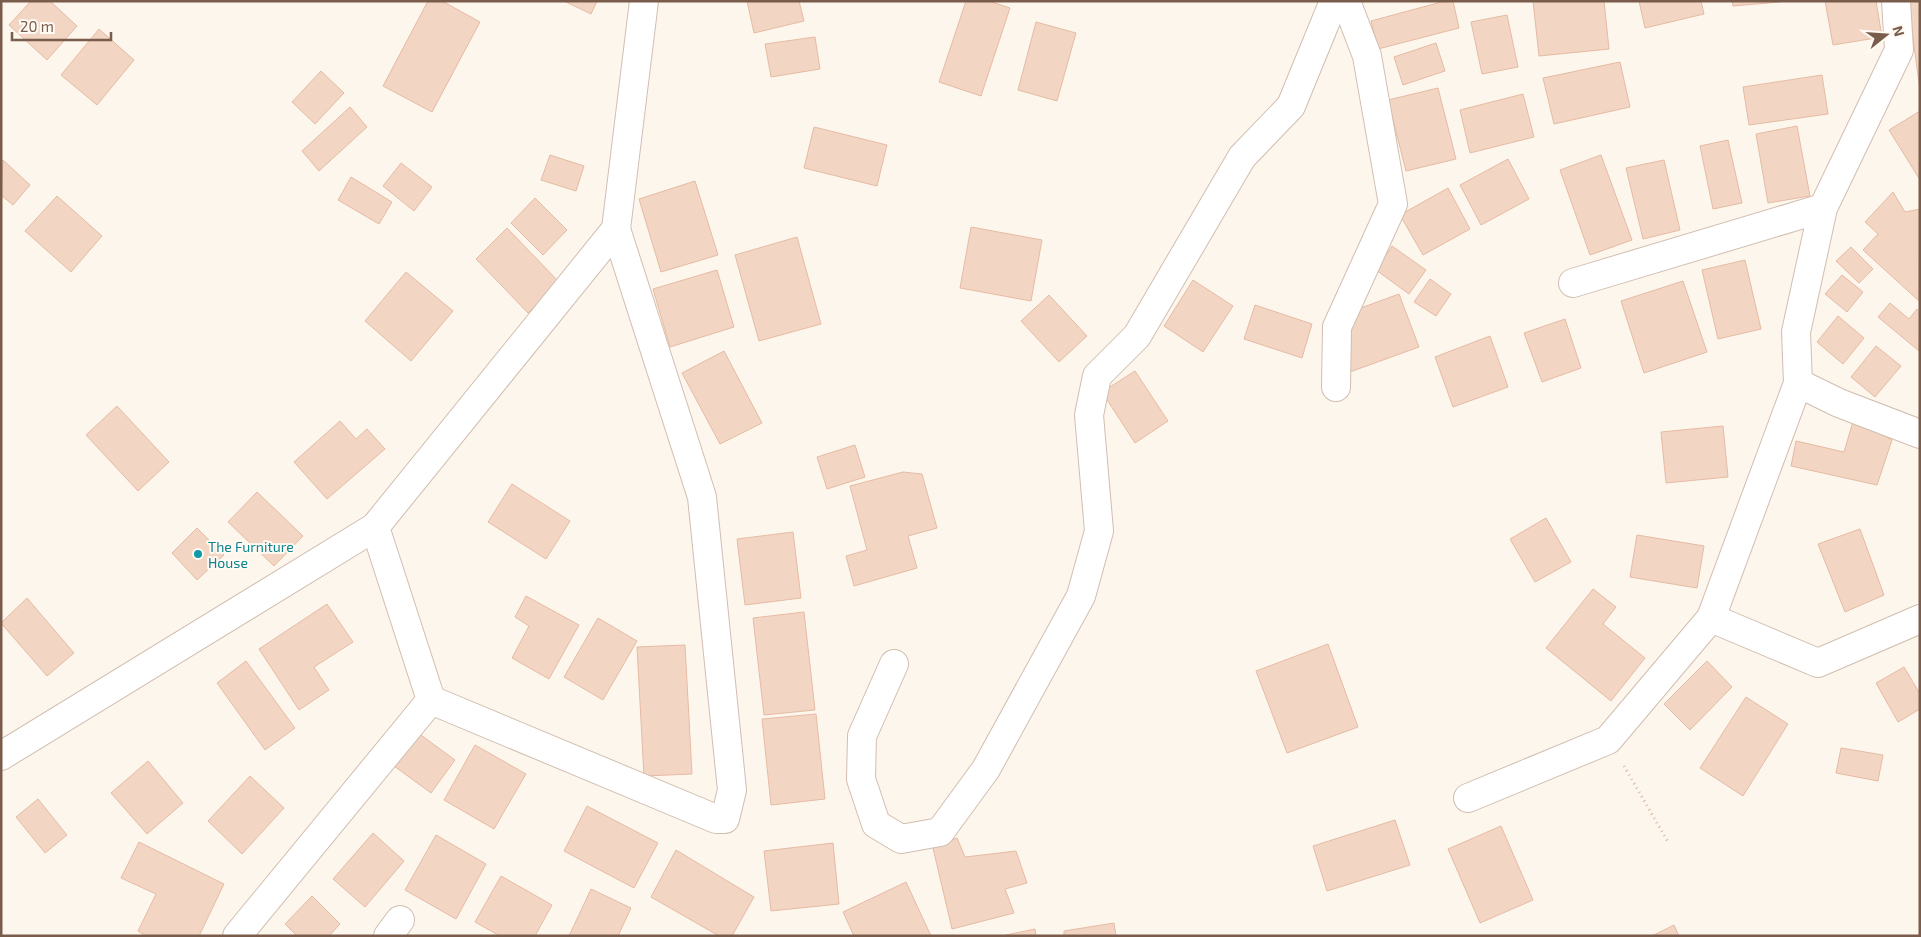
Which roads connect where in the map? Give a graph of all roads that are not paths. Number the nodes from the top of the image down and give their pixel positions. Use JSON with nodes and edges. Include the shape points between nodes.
{"nodes":[{"id":1,"x":644,"y":1,"type":"edge"},
{"id":2,"x":1334,"y":1,"type":"edge"},
{"id":3,"x":1346,"y":1,"type":"edge"},
{"id":4,"x":1896,"y":1,"type":"edge"},
{"id":5,"x":1824,"y":208,"type":"junction"},
{"id":6,"x":616,"y":230,"type":"junction"},
{"id":7,"x":1573,"y":283,"type":"dead end"},
{"id":8,"x":1798,"y":383,"type":"junction"},
{"id":9,"x":1336,"y":387,"type":"dead end"},
{"id":10,"x":1920,"y":434,"type":"edge"},
{"id":11,"x":375,"y":527,"type":"junction"},
{"id":12,"x":1711,"y":618,"type":"junction"},
{"id":13,"x":1920,"y":619,"type":"edge"},
{"id":14,"x":894,"y":664,"type":"dead end"},
{"id":15,"x":431,"y":700,"type":"junction"},
{"id":16,"x":1,"y":756,"type":"edge"},
{"id":17,"x":1468,"y":798,"type":"dead end"},
{"id":18,"x":237,"y":936,"type":"edge"}],
"edges":[{"from":1,"to":6,"type":"street"},
{"from":2,"to":14,"type":"street","via":[[1291,106],[1242,157],[1137,336],[1097,376],[1088,415],[1099,531],[1081,596],[986,769],[940,832],[901,839],[876,824],[861,779],[862,736]]},
{"from":3,"to":9,"type":"street","via":[[1367,56],[1393,204],[1336,327]]},
{"from":4,"to":5,"type":"street","via":[[1899,50]]},
{"from":5,"to":7,"type":"street"},
{"from":5,"to":8,"type":"street","via":[[1796,332]]},
{"from":6,"to":11,"type":"street"},
{"from":6,"to":15,"type":"street","via":[[702,497],[732,790],[725,819],[716,819]]},
{"from":8,"to":10,"type":"street","via":[[1839,403]]},
{"from":8,"to":12,"type":"street"},
{"from":11,"to":15,"type":"street"},
{"from":11,"to":16,"type":"street"},
{"from":12,"to":13,"type":"street","via":[[1818,663]]},
{"from":12,"to":17,"type":"street","via":[[1608,740]]},
{"from":15,"to":18,"type":"street"}]}
